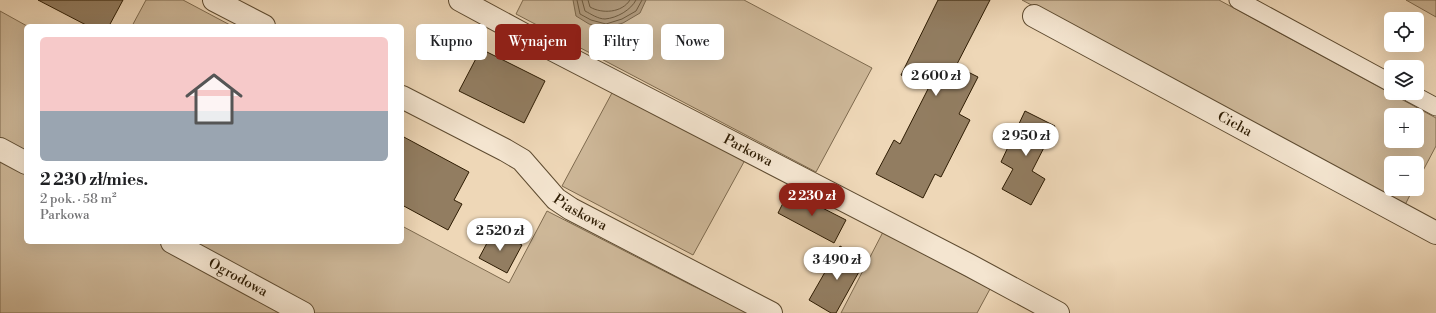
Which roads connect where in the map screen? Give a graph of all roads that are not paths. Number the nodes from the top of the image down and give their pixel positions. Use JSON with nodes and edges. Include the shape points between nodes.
{"nodes":[{"id":1,"x":214,"y":0,"type":"edge"},
{"id":2,"x":460,"y":0,"type":"edge"},
{"id":3,"x":1238,"y":0,"type":"edge"},
{"id":4,"x":1034,"y":16,"type":"dead end"},
{"id":5,"x":260,"y":24,"type":"edge"},
{"id":6,"x":1384,"y":78,"type":"edge"},
{"id":7,"x":404,"y":98,"type":"edge"},
{"id":8,"x":1423,"y":100,"type":"edge"},
{"id":9,"x":1436,"y":107,"type":"edge"},
{"id":10,"x":0,"y":149,"type":"edge"},
{"id":11,"x":24,"y":162,"type":"edge"},
{"id":12,"x":1436,"y":233,"type":"edge"},
{"id":13,"x":176,"y":244,"type":"edge"},
{"id":14,"x":304,"y":313,"type":"edge"},
{"id":15,"x":771,"y":313,"type":"edge"},
{"id":16,"x":1058,"y":313,"type":"edge"}],
"edges":[{"from":1,"to":5,"type":"street"},
{"from":2,"to":16,"type":"street","name":"Parkowa"},
{"from":3,"to":6,"type":"lane"},
{"from":4,"to":12,"type":"street","name":"Cicha"},
{"from":7,"to":15,"type":"street","name":"Piaskowa","via":[[522,160],[556,199],[571,209]]},
{"from":8,"to":9,"type":"lane"},
{"from":10,"to":11,"type":"street"},
{"from":13,"to":14,"type":"street","name":"Ogrodowa"}]}
